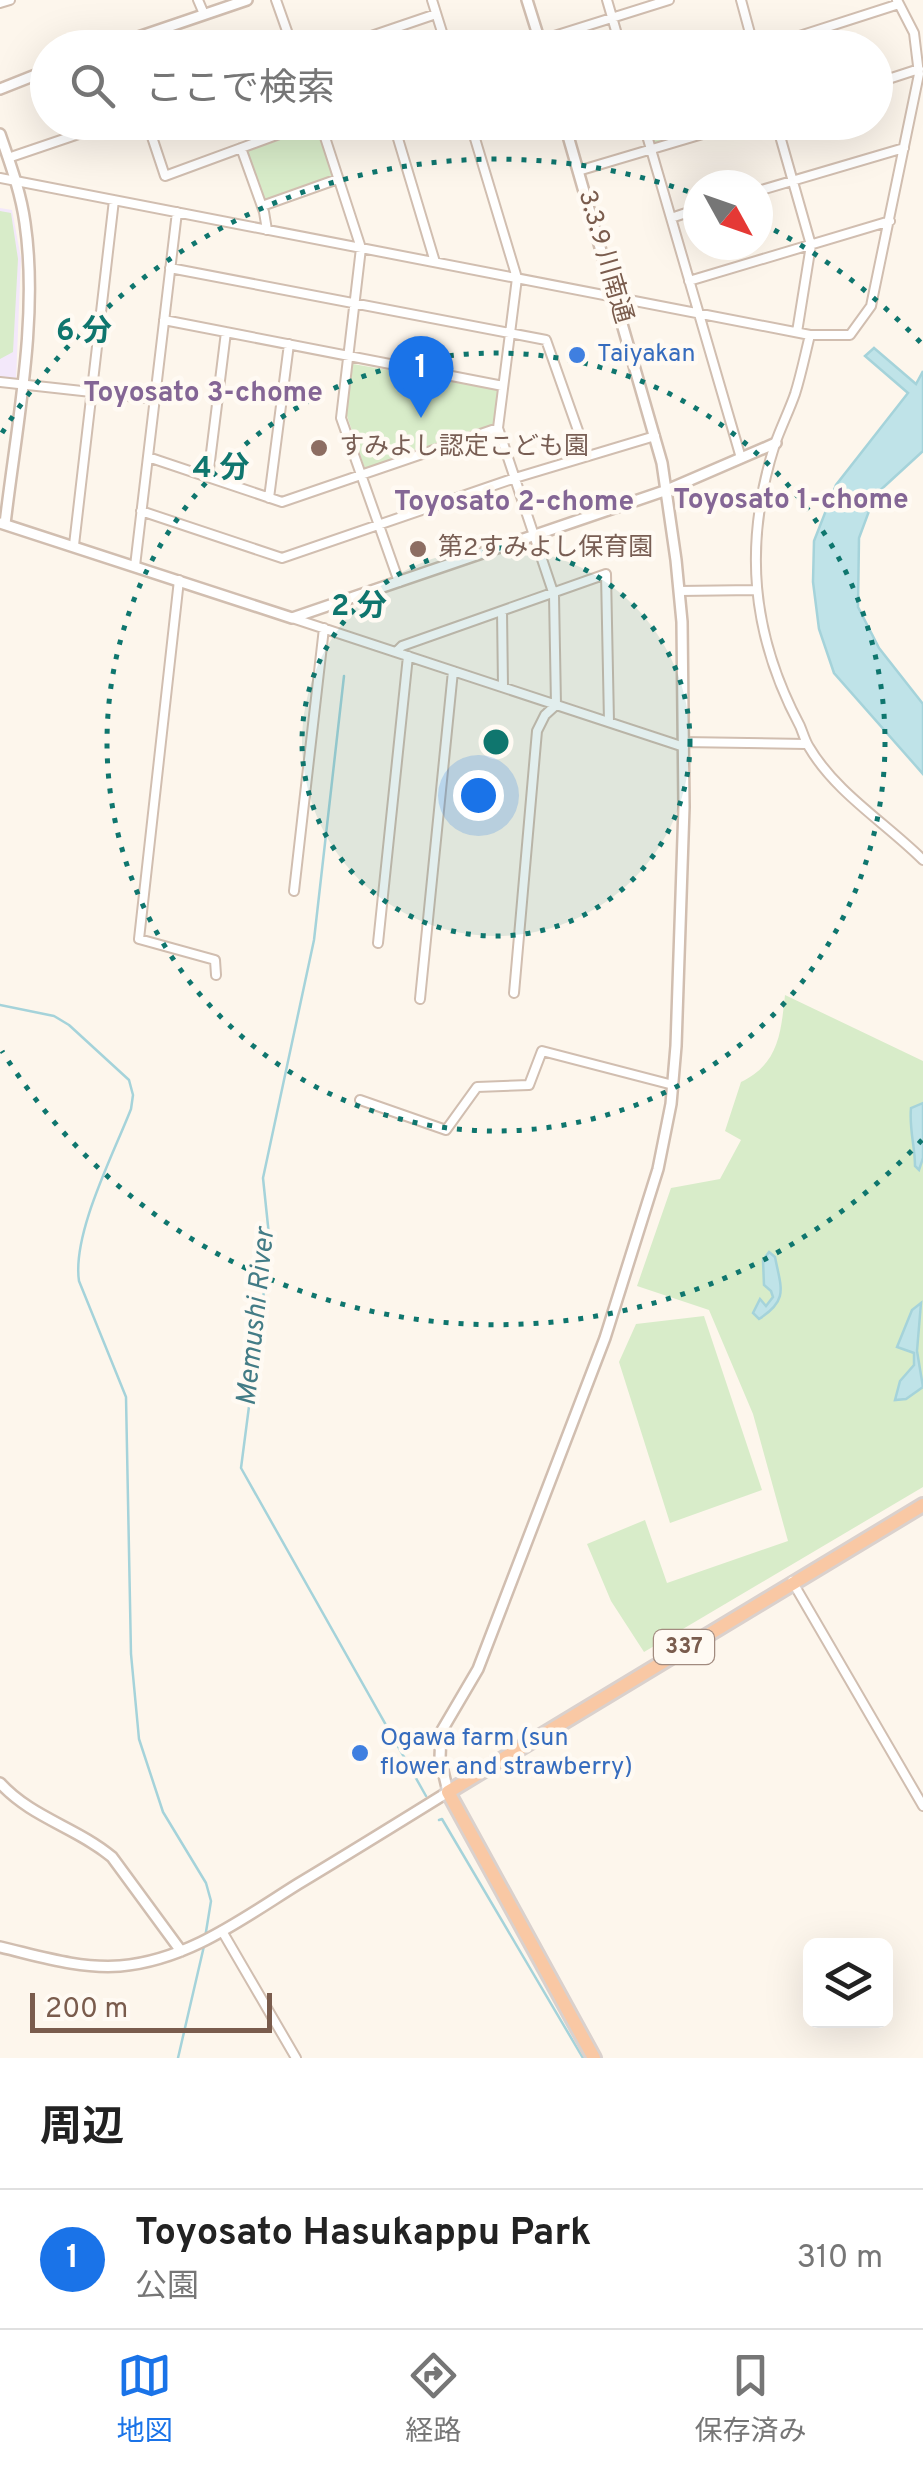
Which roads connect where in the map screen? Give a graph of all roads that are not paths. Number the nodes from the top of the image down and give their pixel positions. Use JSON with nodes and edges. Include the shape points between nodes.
{"nodes":[{"id":1,"x":10,"y":0,"type":"edge"},
{"id":2,"x":198,"y":0,"type":"edge"},
{"id":3,"x":247,"y":0,"type":"edge"},
{"id":4,"x":276,"y":0,"type":"edge"},
{"id":5,"x":432,"y":0,"type":"edge"},
{"id":6,"x":528,"y":0,"type":"edge"},
{"id":7,"x":607,"y":0,"type":"edge"},
{"id":8,"x":669,"y":0,"type":"edge"},
{"id":9,"x":740,"y":0,"type":"edge"},
{"id":10,"x":898,"y":2,"type":"edge"},
{"id":11,"x":0,"y":4,"type":"edge"},
{"id":12,"x":204,"y":14,"type":"junction"},
{"id":13,"x":436,"y":14,"type":"junction"},
{"id":14,"x":612,"y":17,"type":"junction"},
{"id":15,"x":161,"y":30,"type":"edge"},
{"id":16,"x":287,"y":30,"type":"edge"},
{"id":17,"x":389,"y":30,"type":"edge"},
{"id":18,"x":441,"y":30,"type":"edge"},
{"id":19,"x":536,"y":30,"type":"edge"},
{"id":20,"x":576,"y":30,"type":"edge"},
{"id":21,"x":616,"y":30,"type":"edge"},
{"id":22,"x":749,"y":30,"type":"edge"},
{"id":23,"x":815,"y":30,"type":"edge"},
{"id":24,"x":918,"y":70,"type":"junction"},
{"id":25,"x":30,"y":77,"type":"edge"},
{"id":26,"x":893,"y":78,"type":"edge"},
{"id":27,"x":0,"y":89,"type":"edge"},
{"id":28,"x":0,"y":134,"type":"edge"},
{"id":29,"x":61,"y":140,"type":"edge"},
{"id":30,"x":153,"y":140,"type":"edge"},
{"id":31,"x":264,"y":140,"type":"edge"},
{"id":32,"x":326,"y":140,"type":"edge"},
{"id":33,"x":398,"y":140,"type":"edge"},
{"id":34,"x":475,"y":140,"type":"edge"},
{"id":35,"x":569,"y":140,"type":"edge"},
{"id":36,"x":648,"y":140,"type":"edge"},
{"id":37,"x":682,"y":140,"type":"edge"},
{"id":38,"x":781,"y":140,"type":"edge"},
{"id":39,"x":242,"y":148,"type":"junction"},
{"id":40,"x":904,"y":148,"type":"junction"},
{"id":41,"x":651,"y":149,"type":"junction"},
{"id":42,"x":8,"y":158,"type":"junction"},
{"id":43,"x":578,"y":171,"type":"junction"},
{"id":44,"x":0,"y":178,"type":"edge"},
{"id":45,"x":338,"y":178,"type":"junction"},
{"id":46,"x":14,"y":180,"type":"junction"},
{"id":47,"x":792,"y":180,"type":"junction"},
{"id":48,"x":773,"y":186,"type":"edge"},
{"id":49,"x":114,"y":200,"type":"junction"},
{"id":50,"x":262,"y":206,"type":"junction"},
{"id":51,"x":177,"y":212,"type":"junction"},
{"id":52,"x":683,"y":214,"type":"edge"},
{"id":53,"x":670,"y":218,"type":"junction"},
{"id":54,"x":890,"y":221,"type":"junction"},
{"id":55,"x":268,"y":230,"type":"junction"},
{"id":56,"x":811,"y":244,"type":"junction"},
{"id":57,"x":361,"y":248,"type":"junction"},
{"id":58,"x":435,"y":262,"type":"junction"},
{"id":59,"x":170,"y":268,"type":"junction"},
{"id":60,"x":517,"y":278,"type":"junction"},
{"id":61,"x":689,"y":281,"type":"junction"},
{"id":62,"x":616,"y":298,"type":"junction"},
{"id":63,"x":355,"y":302,"type":"junction"},
{"id":64,"x":699,"y":314,"type":"junction"},
{"id":65,"x":164,"y":320,"type":"junction"},
{"id":66,"x":226,"y":332,"type":"junction"},
{"id":67,"x":797,"y":332,"type":"junction"},
{"id":68,"x":510,"y":333,"type":"junction"},
{"id":69,"x":810,"y":335,"type":"junction"},
{"id":70,"x":289,"y":344,"type":"junction"},
{"id":71,"x":348,"y":356,"type":"junction"},
{"id":72,"x":0,"y":382,"type":"edge"},
{"id":73,"x":21,"y":384,"type":"junction"},
{"id":74,"x":503,"y":386,"type":"junction"},
{"id":75,"x":90,"y":392,"type":"junction"},
{"id":76,"x":155,"y":399,"type":"junction"},
{"id":77,"x":498,"y":428,"type":"junction"},
{"id":78,"x":655,"y":436,"type":"junction"},
{"id":79,"x":776,"y":442,"type":"junction"},
{"id":80,"x":587,"y":456,"type":"junction"},
{"id":81,"x":148,"y":457,"type":"junction"},
{"id":82,"x":741,"y":458,"type":"junction"},
{"id":83,"x":362,"y":476,"type":"junction"},
{"id":84,"x":208,"y":477,"type":"junction"},
{"id":85,"x":515,"y":478,"type":"junction"},
{"id":86,"x":667,"y":490,"type":"junction"},
{"id":87,"x":270,"y":498,"type":"junction"},
{"id":88,"x":142,"y":511,"type":"junction"},
{"id":89,"x":3,"y":524,"type":"edge"},
{"id":90,"x":379,"y":525,"type":"junction"},
{"id":91,"x":535,"y":535,"type":"junction"},
{"id":92,"x":74,"y":545,"type":"junction"},
{"id":93,"x":135,"y":566,"type":"junction"},
{"id":94,"x":179,"y":580,"type":"junction"},
{"id":95,"x":399,"y":582,"type":"junction"},
{"id":96,"x":755,"y":590,"type":"junction"},
{"id":97,"x":679,"y":591,"type":"junction"},
{"id":98,"x":553,"y":593,"type":"junction"},
{"id":99,"x":502,"y":611,"type":"junction"},
{"id":100,"x":292,"y":618,"type":"junction"},
{"id":101,"x":324,"y":628,"type":"junction"},
{"id":102,"x":396,"y":652,"type":"junction"},
{"id":103,"x":408,"y":656,"type":"junction"},
{"id":104,"x":453,"y":671,"type":"junction"},
{"id":105,"x":503,"y":687,"type":"junction"},
{"id":106,"x":556,"y":705,"type":"junction"},
{"id":107,"x":609,"y":722,"type":"junction"},
{"id":108,"x":684,"y":744,"type":"junction"},
{"id":109,"x":806,"y":744,"type":"junction"},
{"id":110,"x":923,"y":860,"type":"edge"},
{"id":111,"x":294,"y":890,"type":"dead end"},
{"id":112,"x":378,"y":943,"type":"dead end"},
{"id":113,"x":216,"y":976,"type":"dead end"},
{"id":114,"x":514,"y":993,"type":"dead end"},
{"id":115,"x":420,"y":999,"type":"dead end"},
{"id":116,"x":673,"y":1084,"type":"junction"},
{"id":117,"x":360,"y":1100,"type":"dead end"},
{"id":118,"x":923,"y":1504,"type":"edge"},
{"id":119,"x":792,"y":1581,"type":"junction"},
{"id":120,"x":0,"y":1771,"type":"edge"},
{"id":121,"x":0,"y":1783,"type":"edge"},
{"id":122,"x":448,"y":1792,"type":"junction"},
{"id":123,"x":923,"y":1806,"type":"edge"},
{"id":124,"x":220,"y":1932,"type":"junction"},
{"id":125,"x":0,"y":1948,"type":"edge"},
{"id":126,"x":184,"y":1950,"type":"junction"},
{"id":127,"x":296,"y":2058,"type":"edge"},
{"id":128,"x":594,"y":2058,"type":"edge"}],
"edges":[{"from":1,"to":11,"type":"street"},
{"from":2,"to":12,"type":"street"},
{"from":3,"to":12,"type":"street"},
{"from":4,"to":16,"type":"street"},
{"from":5,"to":13,"type":"street"},
{"from":6,"to":19,"type":"street"},
{"from":7,"to":14,"type":"street"},
{"from":8,"to":14,"type":"street"},
{"from":9,"to":22,"type":"street"},
{"from":10,"to":23,"type":"street"},
{"from":10,"to":24,"type":"street","via":[[914,33]]},
{"from":12,"to":15,"type":"street"},
{"from":13,"to":17,"type":"street"},
{"from":13,"to":18,"type":"street"},
{"from":14,"to":20,"type":"street"},
{"from":14,"to":21,"type":"street"},
{"from":24,"to":26,"type":"street"},
{"from":24,"to":40,"type":"street"},
{"from":25,"to":27,"type":"street"},
{"from":28,"to":42,"type":"street"},
{"from":29,"to":42,"type":"street"},
{"from":30,"to":39,"type":"street","via":[[165,176]]},
{"from":31,"to":39,"type":"street"},
{"from":32,"to":45,"type":"street"},
{"from":33,"to":58,"type":"street"},
{"from":34,"to":60,"type":"street"},
{"from":35,"to":43,"type":"street","name":"3.3.9 川南通"},
{"from":36,"to":41,"type":"street"},
{"from":37,"to":41,"type":"street"},
{"from":38,"to":47,"type":"street"},
{"from":39,"to":50,"type":"street"},
{"from":40,"to":47,"type":"street"},
{"from":40,"to":54,"type":"street"},
{"from":41,"to":43,"type":"street"},
{"from":41,"to":53,"type":"street"},
{"from":42,"to":46,"type":"street"},
{"from":43,"to":62,"type":"street","name":"3.3.9 川南通"},
{"from":44,"to":46,"type":"street"},
{"from":45,"to":50,"type":"street"},
{"from":45,"to":57,"type":"street"},
{"from":46,"to":49,"type":"street"},
{"from":46,"to":73,"type":"street","via":[[28,266]]},
{"from":47,"to":48,"type":"street"},
{"from":47,"to":56,"type":"street"},
{"from":49,"to":51,"type":"street"},
{"from":49,"to":75,"type":"street"},
{"from":50,"to":55,"type":"street"},
{"from":51,"to":55,"type":"street"},
{"from":51,"to":59,"type":"street"},
{"from":52,"to":53,"type":"street"},
{"from":53,"to":61,"type":"street"},
{"from":54,"to":56,"type":"street"},
{"from":54,"to":69,"type":"street","via":[[862,320],[850,335]]},
{"from":55,"to":57,"type":"street"},
{"from":56,"to":61,"type":"street"},
{"from":56,"to":67,"type":"street"},
{"from":57,"to":58,"type":"street"},
{"from":57,"to":63,"type":"street"},
{"from":58,"to":60,"type":"street"},
{"from":59,"to":63,"type":"street"},
{"from":59,"to":65,"type":"street"},
{"from":60,"to":62,"type":"street"},
{"from":60,"to":68,"type":"street"},
{"from":61,"to":64,"type":"street"},
{"from":62,"to":64,"type":"street"},
{"from":62,"to":78,"type":"street","name":"3.3.9 川南通"},
{"from":63,"to":68,"type":"street"},
{"from":63,"to":71,"type":"street"},
{"from":64,"to":67,"type":"street"},
{"from":64,"to":82,"type":"street"},
{"from":65,"to":66,"type":"street"},
{"from":65,"to":76,"type":"street"},
{"from":66,"to":70,"type":"street"},
{"from":66,"to":84,"type":"street"},
{"from":67,"to":69,"type":"street"},
{"from":68,"to":74,"type":"street"},
{"from":68,"to":80,"type":"street","via":[[546,340]]},
{"from":69,"to":79,"type":"street"},
{"from":70,"to":71,"type":"street"},
{"from":70,"to":87,"type":"street"},
{"from":71,"to":74,"type":"street"},
{"from":71,"to":83,"type":"street","via":[[341,418]]},
{"from":72,"to":73,"type":"street"},
{"from":73,"to":75,"type":"street"},
{"from":73,"to":89,"type":"street"},
{"from":74,"to":77,"type":"street"},
{"from":75,"to":76,"type":"street"},
{"from":75,"to":92,"type":"street"},
{"from":76,"to":81,"type":"street"},
{"from":77,"to":83,"type":"street"},
{"from":77,"to":85,"type":"street"},
{"from":78,"to":80,"type":"street"},
{"from":78,"to":86,"type":"street","name":"3.3.9 川南通"},
{"from":79,"to":82,"type":"street"},
{"from":79,"to":96,"type":"street","via":[[760,508]]},
{"from":80,"to":85,"type":"street"},
{"from":81,"to":84,"type":"street"},
{"from":81,"to":88,"type":"street"},
{"from":82,"to":86,"type":"street"},
{"from":83,"to":87,"type":"street","via":[[282,502]]},
{"from":83,"to":90,"type":"street"},
{"from":84,"to":87,"type":"street"},
{"from":85,"to":90,"type":"street"},
{"from":85,"to":91,"type":"street"},
{"from":86,"to":91,"type":"street"},
{"from":86,"to":97,"type":"street","name":"3.3.9 川南通"},
{"from":88,"to":90,"type":"street","via":[[282,558]]},
{"from":88,"to":93,"type":"street"},
{"from":89,"to":92,"type":"street"},
{"from":90,"to":95,"type":"street"},
{"from":91,"to":95,"type":"street"},
{"from":91,"to":98,"type":"street"},
{"from":92,"to":93,"type":"street"},
{"from":93,"to":94,"type":"street"},
{"from":94,"to":100,"type":"street"},
{"from":94,"to":113,"type":"street","via":[[139,940],[215,960]]},
{"from":95,"to":100,"type":"street"},
{"from":96,"to":97,"type":"street"},
{"from":96,"to":109,"type":"street","via":[[773,665]]},
{"from":97,"to":108,"type":"street","name":"3.3.9 川南通"},
{"from":98,"to":99,"type":"street"},
{"from":98,"to":106,"type":"street"},
{"from":98,"to":107,"type":"street","via":[[606,574]]},
{"from":99,"to":102,"type":"street"},
{"from":99,"to":105,"type":"street"},
{"from":100,"to":101,"type":"street"},
{"from":101,"to":102,"type":"street"},
{"from":101,"to":111,"type":"street"},
{"from":102,"to":103,"type":"street"},
{"from":103,"to":104,"type":"street"},
{"from":103,"to":112,"type":"street"},
{"from":104,"to":105,"type":"street"},
{"from":104,"to":115,"type":"street"},
{"from":105,"to":106,"type":"street"},
{"from":106,"to":107,"type":"street"},
{"from":106,"to":114,"type":"street","via":[[538,732]]},
{"from":107,"to":108,"type":"street"},
{"from":108,"to":109,"type":"street"},
{"from":108,"to":116,"type":"street","name":"3.3.9 川南通"},
{"from":109,"to":110,"type":"street"},
{"from":116,"to":117,"type":"street","via":[[542,1051],[530,1085],[476,1088],[446,1130]]},
{"from":116,"to":122,"type":"street","name":"3.3.9 川南通","via":[[658,1169],[593,1373],[478,1669],[441,1732]]},
{"from":118,"to":119,"type":"highway","number":"337"},
{"from":119,"to":122,"type":"highway","number":"337"},
{"from":119,"to":123,"type":"street"},
{"from":120,"to":121,"type":"street"},
{"from":121,"to":126,"type":"street","via":[[18,1802],[112,1857]]},
{"from":122,"to":124,"type":"street"},
{"from":122,"to":128,"type":"highway"},
{"from":124,"to":126,"type":"street"},
{"from":124,"to":127,"type":"street"},
{"from":125,"to":126,"type":"street","via":[[100,1966]]}]}
